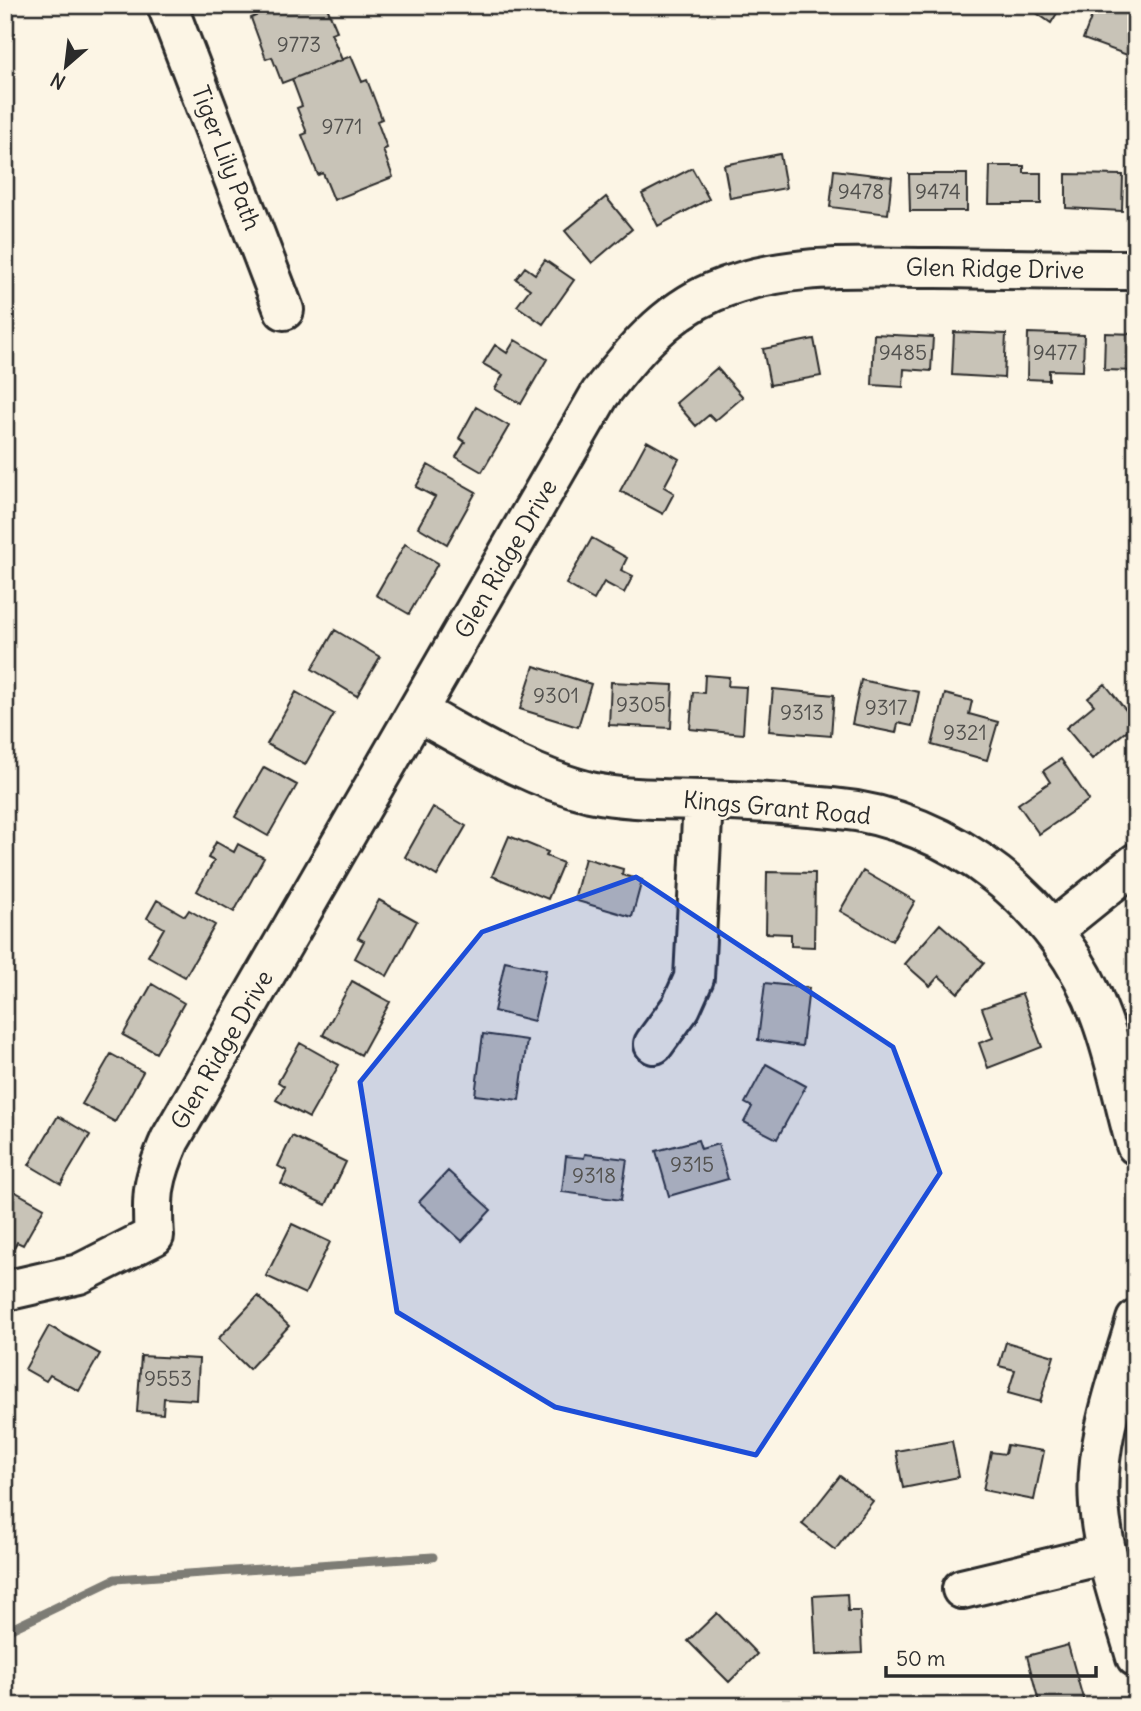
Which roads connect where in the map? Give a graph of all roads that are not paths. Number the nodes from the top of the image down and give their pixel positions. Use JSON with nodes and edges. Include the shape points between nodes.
{"nodes":[{"id":1,"x":167,"y":5,"type":"edge"},
{"id":2,"x":1136,"y":270,"type":"edge"},
{"id":3,"x":284,"y":310,"type":"dead end"},
{"id":4,"x":418,"y":712,"type":"junction"},
{"id":5,"x":703,"y":800,"type":"junction"},
{"id":6,"x":1136,"y":863,"type":"edge"},
{"id":7,"x":1053,"y":930,"type":"junction"},
{"id":8,"x":654,"y":1044,"type":"dead end"},
{"id":9,"x":1136,"y":1145,"type":"edge"},
{"id":10,"x":5,"y":1291,"type":"edge"},
{"id":11,"x":1136,"y":1320,"type":"edge"},
{"id":12,"x":1107,"y":1554,"type":"junction"},
{"id":13,"x":962,"y":1589,"type":"dead end"},
{"id":14,"x":1136,"y":1657,"type":"edge"}],
"edges":[{"from":1,"to":3,"type":"street","name":"Tiger Lily Path"},
{"from":2,"to":4,"type":"street","name":"Glen Ridge Drive","via":[[815,267],[761,276],[712,292],[665,320],[600,394]]},
{"from":4,"to":5,"type":"street","name":"Kings Grant Road","via":[[541,775],[589,791],[629,798]]},
{"from":4,"to":10,"type":"street","name":"Glen Ridge Drive","via":[[170,1140],[151,1201],[154,1236],[79,1274]]},
{"from":5,"to":7,"type":"street","name":"Kings Grant Road","via":[[836,808],[886,817],[975,859],[1019,893]]},
{"from":5,"to":8,"type":"street","via":[[694,978],[681,1007]]},
{"from":6,"to":7,"type":"street"},
{"from":7,"to":9,"type":"street","name":"Kings Grant Road","via":[[1079,970],[1101,1018]]},
{"from":11,"to":12,"type":"street","via":[[1100,1463],[1099,1504]]},
{"from":12,"to":13,"type":"street"},
{"from":12,"to":14,"type":"street"}]}
